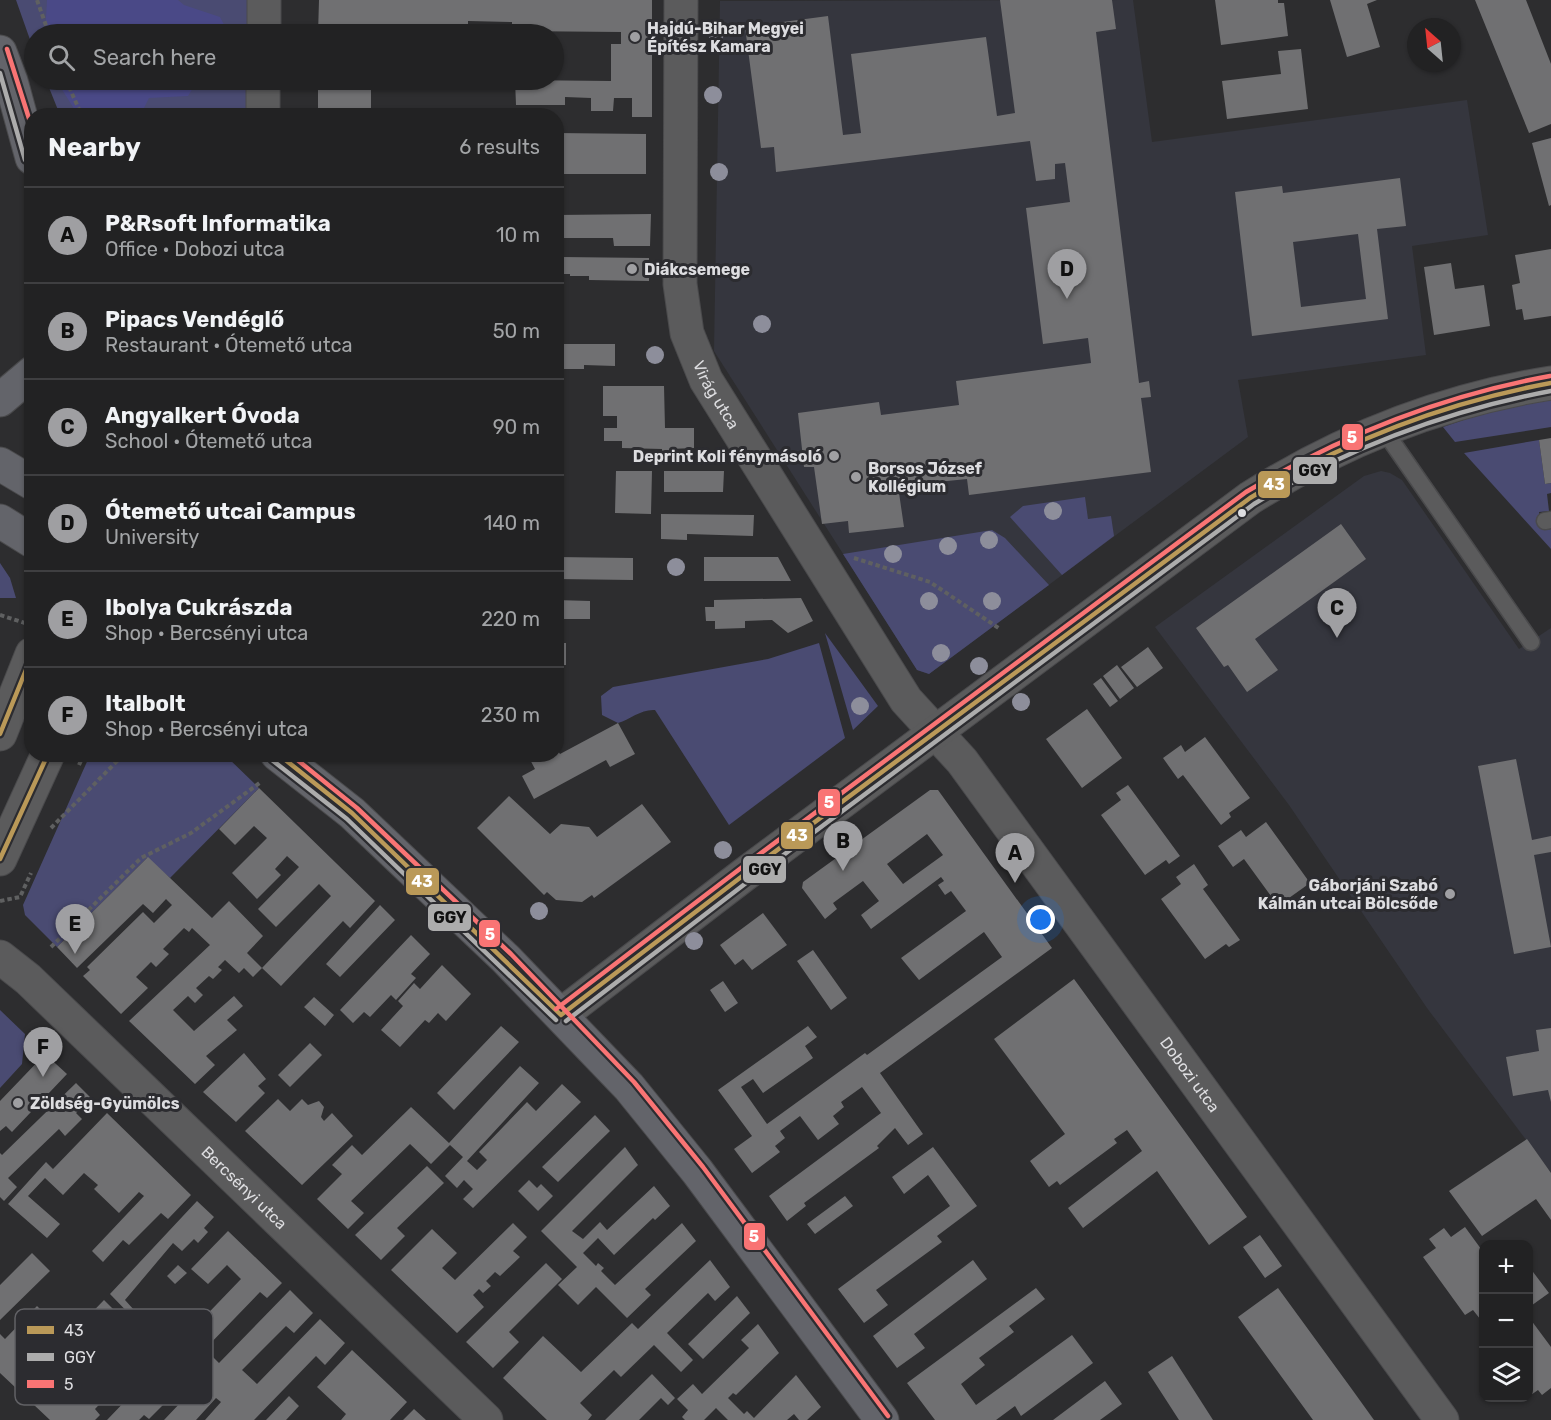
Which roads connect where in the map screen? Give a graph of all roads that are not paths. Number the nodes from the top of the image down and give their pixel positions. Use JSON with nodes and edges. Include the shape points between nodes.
{"nodes":[{"id":1,"x":264,"y":0,"type":"edge"},
{"id":2,"x":681,"y":0,"type":"edge"},
{"id":3,"x":264,"y":24,"type":"edge"},
{"id":4,"x":5,"y":67,"type":"edge"},
{"id":5,"x":263,"y":90,"type":"edge"},
{"id":6,"x":26,"y":108,"type":"edge"},
{"id":7,"x":263,"y":108,"type":"edge"},
{"id":8,"x":24,"y":131,"type":"edge"},
{"id":9,"x":24,"y":380,"type":"edge"},
{"id":10,"x":1551,"y":383,"type":"edge"},
{"id":11,"x":0,"y":400,"type":"edge"},
{"id":12,"x":1383,"y":429,"type":"junction"},
{"id":13,"x":0,"y":464,"type":"edge"},
{"id":14,"x":24,"y":478,"type":"edge"},
{"id":15,"x":24,"y":510,"type":"edge"},
{"id":16,"x":0,"y":512,"type":"edge"},
{"id":17,"x":0,"y":521,"type":"edge"},
{"id":18,"x":24,"y":536,"type":"edge"},
{"id":19,"x":1531,"y":642,"type":"dead end"},
{"id":20,"x":24,"y":674,"type":"edge"},
{"id":21,"x":934,"y":732,"type":"junction"},
{"id":22,"x":0,"y":734,"type":"edge"},
{"id":23,"x":44,"y":762,"type":"edge"},
{"id":24,"x":323,"y":762,"type":"edge"},
{"id":25,"x":270,"y":768,"type":"edge"},
{"id":26,"x":352,"y":813,"type":"junction"},
{"id":27,"x":0,"y":859,"type":"edge"},
{"id":28,"x":0,"y":957,"type":"edge"},
{"id":29,"x":561,"y":1015,"type":"junction"},
{"id":30,"x":486,"y":1420,"type":"edge"},
{"id":31,"x":882,"y":1420,"type":"edge"},
{"id":32,"x":1442,"y":1420,"type":"edge"}],
"edges":[{"from":1,"to":3,"type":"street"},
{"from":2,"to":21,"type":"street","name":"Virág utca","via":[[680,284],[683,317],[692,349],[715,394],[815,556],[906,700]]},
{"from":4,"to":6,"type":"main road"},
{"from":4,"to":8,"type":"main road"},
{"from":5,"to":7,"type":"street"},
{"from":9,"to":11,"type":"main road"},
{"from":10,"to":12,"type":"street","via":[[1468,401]]},
{"from":12,"to":19,"type":"lane"},
{"from":12,"to":21,"type":"street","via":[[1322,456],[1250,498]]},
{"from":13,"to":14,"type":"main road"},
{"from":15,"to":16,"type":"main road"},
{"from":17,"to":18,"type":"main road"},
{"from":20,"to":22,"type":"street"},
{"from":21,"to":29,"type":"street"},
{"from":21,"to":32,"type":"street","name":"Dobozi utca","via":[[962,761]]},
{"from":23,"to":27,"type":"street"},
{"from":24,"to":26,"type":"main road"},
{"from":25,"to":26,"type":"main road"},
{"from":26,"to":29,"type":"main road"},
{"from":28,"to":30,"type":"street","name":"Bercsényi utca","via":[[28,979]]},
{"from":29,"to":31,"type":"main road","via":[[629,1086],[690,1162]]}]}
